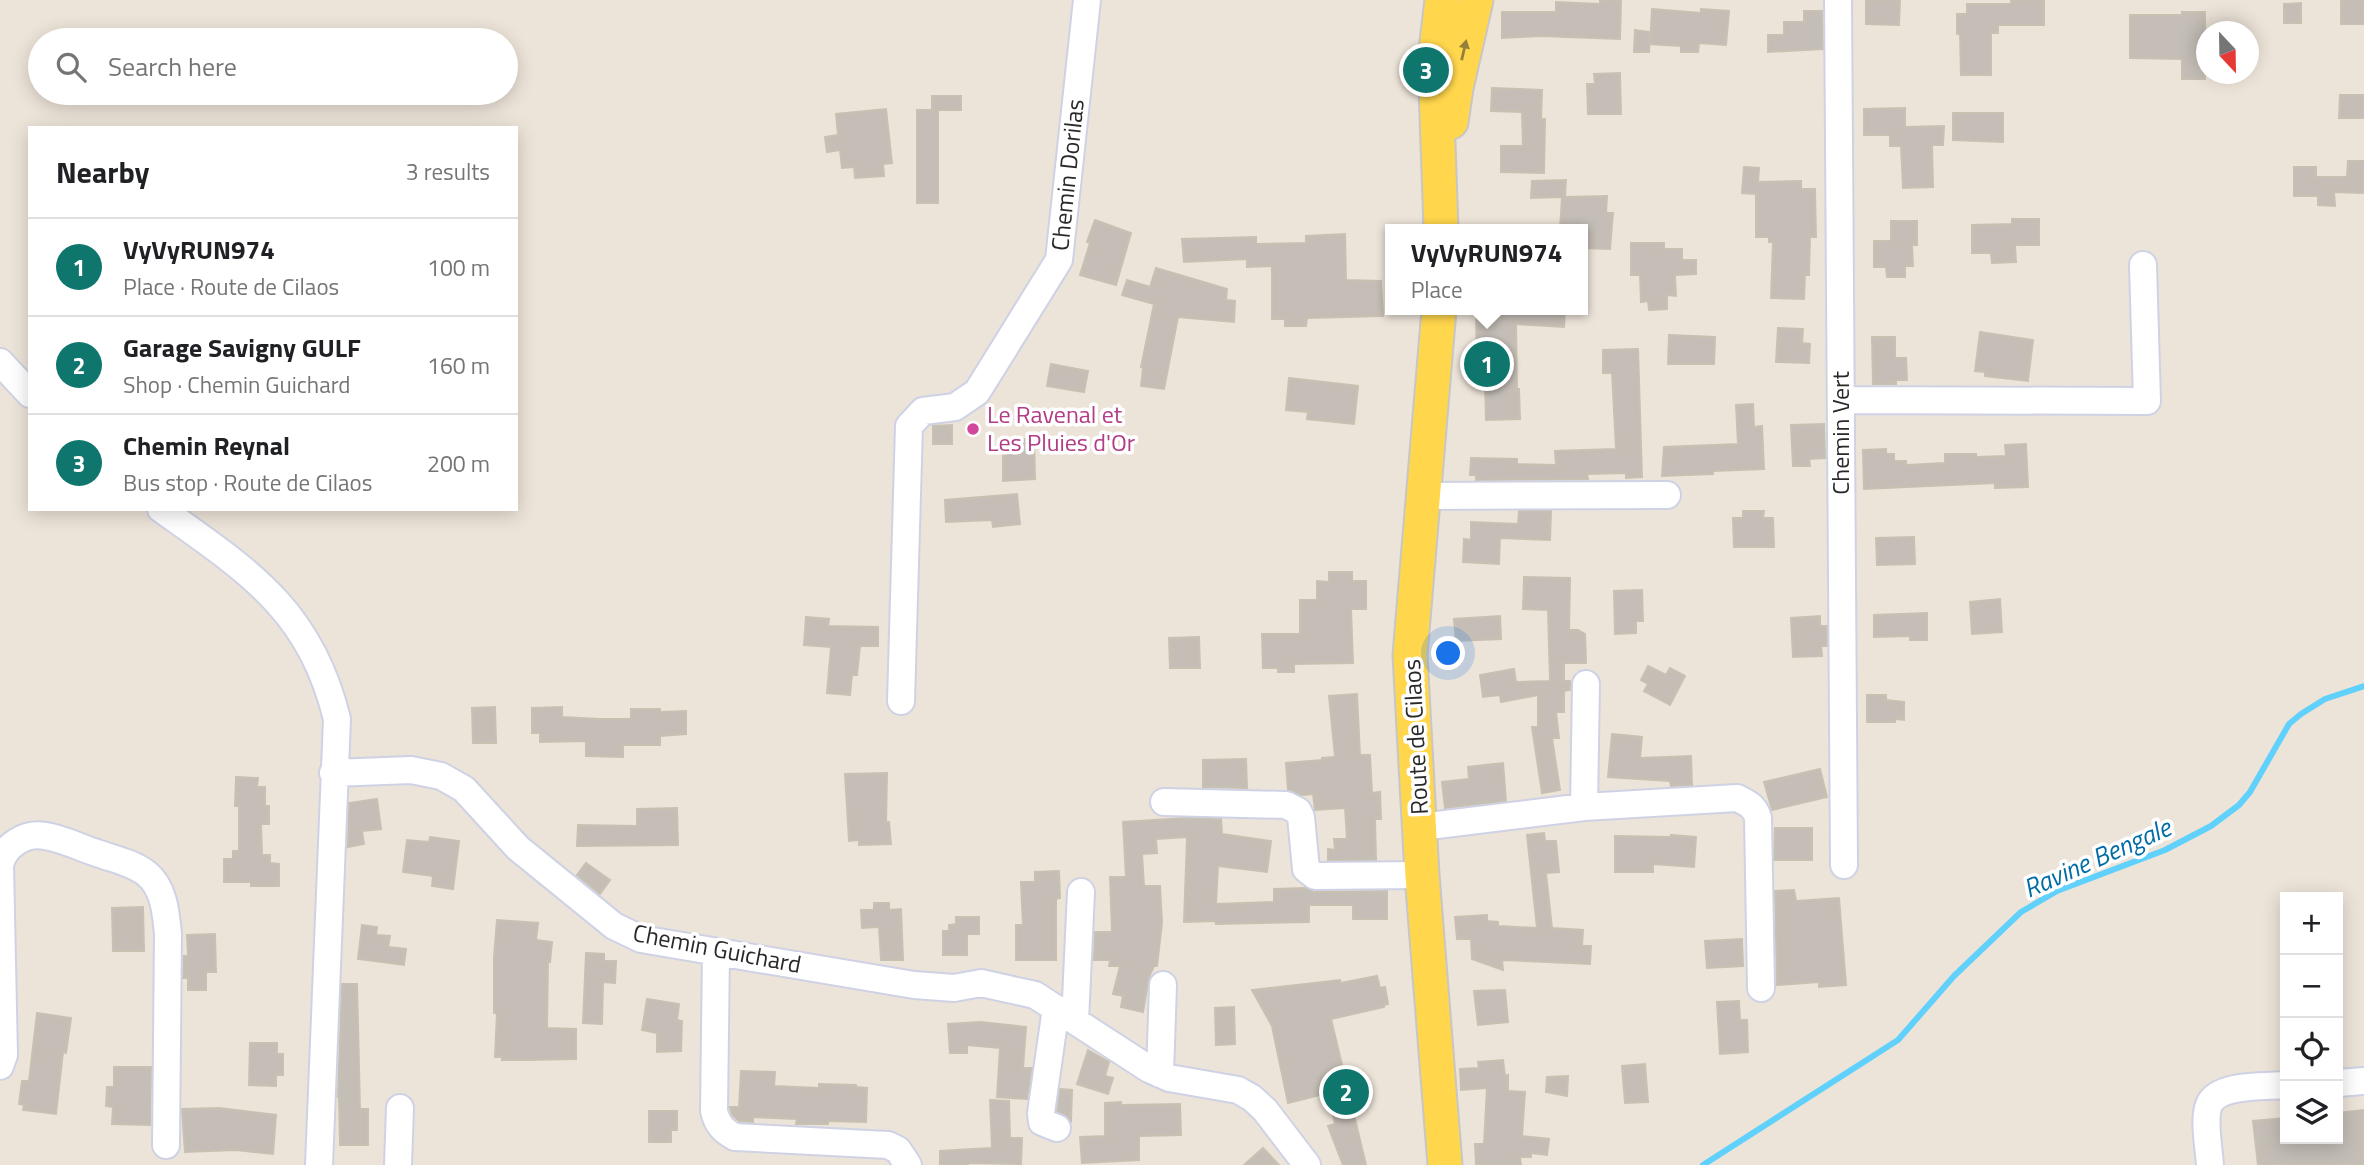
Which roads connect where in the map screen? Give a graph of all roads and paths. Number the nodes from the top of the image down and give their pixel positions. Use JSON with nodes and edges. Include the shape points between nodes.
{"nodes":[{"id":1,"x":1087,"y":0,"type":"edge"},
{"id":2,"x":1442,"y":0,"type":"edge"},
{"id":3,"x":1476,"y":0,"type":"edge"},
{"id":4,"x":1838,"y":0,"type":"edge"},
{"id":5,"x":1444,"y":111,"type":"junction"},
{"id":6,"x":1441,"y":222,"type":"edge"},
{"id":7,"x":2143,"y":265,"type":"dead end"},
{"id":8,"x":1439,"y":315,"type":"edge"},
{"id":9,"x":0,"y":362,"type":"edge"},
{"id":10,"x":28,"y":392,"type":"edge"},
{"id":11,"x":1841,"y":400,"type":"junction"},
{"id":12,"x":1667,"y":495,"type":"dead end"},
{"id":13,"x":1424,"y":496,"type":"junction"},
{"id":14,"x":165,"y":511,"type":"edge"},
{"id":15,"x":1586,"y":684,"type":"dead end"},
{"id":16,"x":901,"y":701,"type":"dead end"},
{"id":17,"x":333,"y":773,"type":"junction"},
{"id":18,"x":1164,"y":802,"type":"dead end"},
{"id":19,"x":1584,"y":807,"type":"junction"},
{"id":20,"x":1421,"y":827,"type":"junction"},
{"id":21,"x":1844,"y":865,"type":"dead end"},
{"id":22,"x":1422,"y":875,"type":"junction"},
{"id":23,"x":1081,"y":892,"type":"dead end"},
{"id":24,"x":716,"y":951,"type":"junction"},
{"id":25,"x":1163,"y":985,"type":"dead end"},
{"id":26,"x":1761,"y":988,"type":"dead end"},
{"id":27,"x":1065,"y":1015,"type":"junction"},
{"id":28,"x":0,"y":1066,"type":"edge"},
{"id":29,"x":1160,"y":1074,"type":"junction"},
{"id":30,"x":2364,"y":1081,"type":"edge"},
{"id":31,"x":2343,"y":1083,"type":"edge"},
{"id":32,"x":2280,"y":1086,"type":"edge"},
{"id":33,"x":400,"y":1108,"type":"dead end"},
{"id":34,"x":1057,"y":1128,"type":"dead end"},
{"id":35,"x":166,"y":1144,"type":"dead end"},
{"id":36,"x":319,"y":1165,"type":"edge"},
{"id":37,"x":398,"y":1165,"type":"edge"},
{"id":38,"x":908,"y":1165,"type":"edge"},
{"id":39,"x":1307,"y":1165,"type":"edge"},
{"id":40,"x":1445,"y":1165,"type":"edge"},
{"id":41,"x":2210,"y":1165,"type":"edge"}],
"edges":[{"from":1,"to":16,"type":"street","name":"Chemin Dorilas","via":[[1059,260],[977,392],[954,407],[923,411],[909,426]]},
{"from":2,"to":5,"type":"main road","via":[[1435,59]]},
{"from":5,"to":3,"type":"main road","one_way":true},
{"from":4,"to":11,"type":"street","name":"Chemin Vert"},
{"from":5,"to":6,"type":"main road"},
{"from":7,"to":11,"type":"street","via":[[2147,401]]},
{"from":8,"to":13,"type":"main road","name":"Route de Cilaos"},
{"from":9,"to":10,"type":"street"},
{"from":11,"to":21,"type":"street","name":"Chemin Vert"},
{"from":12,"to":13,"type":"street"},
{"from":13,"to":20,"type":"main road","name":"Route de Cilaos","via":[[1410,655]]},
{"from":14,"to":17,"type":"street","via":[[246,570],[302,633],[337,719]]},
{"from":15,"to":19,"type":"street"},
{"from":17,"to":24,"type":"street","name":"Chemin Guichard","via":[[411,770],[441,776],[464,789],[518,848],[614,926],[641,939]]},
{"from":17,"to":36,"type":"street"},
{"from":18,"to":22,"type":"street","via":[[1286,805],[1301,817],[1306,869],[1315,876]]},
{"from":19,"to":20,"type":"street"},
{"from":19,"to":26,"type":"street","via":[[1737,798],[1750,804],[1758,818]]},
{"from":20,"to":22,"type":"main road","name":"Route de Cilaos"},
{"from":22,"to":40,"type":"main road","name":"Route de Cilaos"},
{"from":23,"to":27,"type":"street"},
{"from":24,"to":27,"type":"street","name":"Chemin Guichard","via":[[914,985],[954,988],[981,983],[1013,988],[1035,995]]},
{"from":24,"to":38,"type":"street","via":[[714,1111],[719,1126],[735,1137],[888,1145],[898,1150]]},
{"from":25,"to":29,"type":"street"},
{"from":27,"to":29,"type":"street","name":"Chemin Guichard"},
{"from":27,"to":34,"type":"street","via":[[1041,1113],[1042,1122]]},
{"from":28,"to":35,"type":"street","via":[[4,1055],[2,855],[23,839],[45,835],[129,864],[148,874],[161,893],[166,915]]},
{"from":29,"to":39,"type":"street","name":"Chemin Guichard","via":[[1238,1090],[1252,1098]]},
{"from":30,"to":31,"type":"street"},
{"from":32,"to":41,"type":"street","via":[[2236,1088],[2217,1095],[2209,1105]]},
{"from":33,"to":37,"type":"street"}]}
